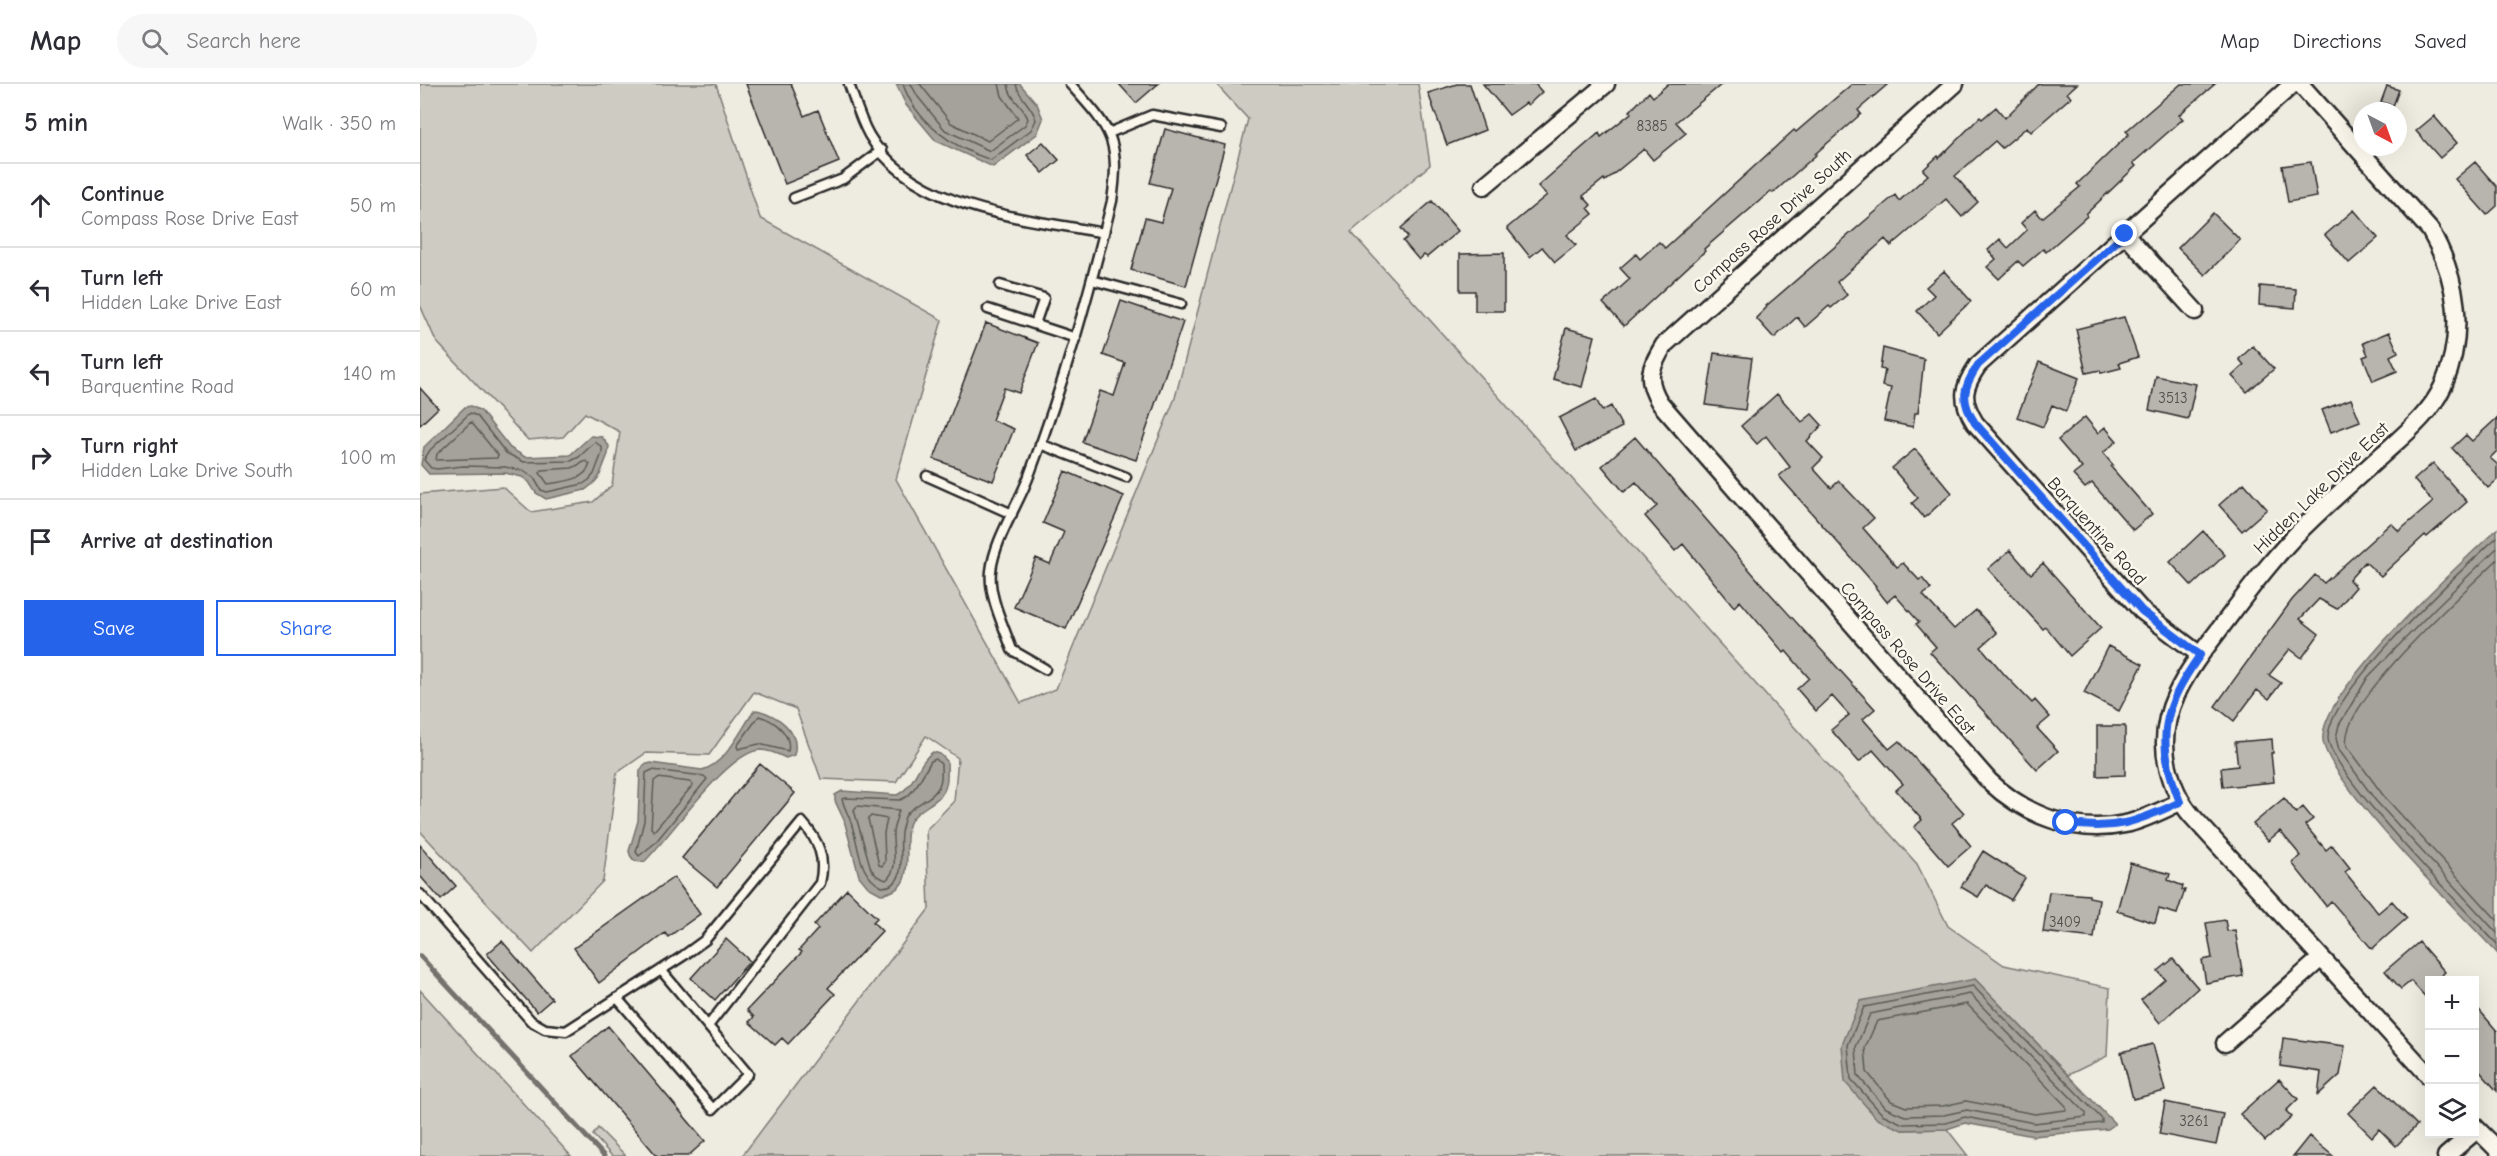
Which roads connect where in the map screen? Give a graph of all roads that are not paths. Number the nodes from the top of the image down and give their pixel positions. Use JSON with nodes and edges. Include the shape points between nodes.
{"nodes":[{"id":1,"x":849,"y":84,"type":"edge"},
{"id":2,"x":1070,"y":84,"type":"edge"},
{"id":3,"x":1606,"y":84,"type":"edge"},
{"id":4,"x":1955,"y":84,"type":"edge"},
{"id":5,"x":2292,"y":84,"type":"edge"},
{"id":6,"x":2300,"y":84,"type":"edge"},
{"id":7,"x":1221,"y":128,"type":"dead end"},
{"id":8,"x":1109,"y":133,"type":"junction"},
{"id":9,"x":882,"y":150,"type":"junction"},
{"id":10,"x":1484,"y":186,"type":"dead end"},
{"id":11,"x":794,"y":198,"type":"dead end"},
{"id":12,"x":1104,"y":233,"type":"junction"},
{"id":13,"x":2125,"y":234,"type":"junction"},
{"id":14,"x":1092,"y":280,"type":"junction"},
{"id":15,"x":1000,"y":285,"type":"dead end"},
{"id":16,"x":1181,"y":304,"type":"dead end"},
{"id":17,"x":988,"y":309,"type":"dead end"},
{"id":18,"x":2195,"y":311,"type":"dead end"},
{"id":19,"x":1035,"y":324,"type":"junction"},
{"id":20,"x":1076,"y":338,"type":"junction"},
{"id":21,"x":1660,"y":403,"type":"joint"},
{"id":22,"x":1040,"y":444,"type":"junction"},
{"id":23,"x":927,"y":476,"type":"dead end"},
{"id":24,"x":1126,"y":477,"type":"dead end"},
{"id":25,"x":1012,"y":514,"type":"junction"},
{"id":26,"x":2200,"y":655,"type":"junction"},
{"id":27,"x":1045,"y":669,"type":"dead end"},
{"id":28,"x":2180,"y":802,"type":"junction"},
{"id":29,"x":420,"y":894,"type":"edge"},
{"id":30,"x":2320,"y":958,"type":"junction"},
{"id":31,"x":661,"y":970,"type":"junction"},
{"id":32,"x":616,"y":998,"type":"junction"},
{"id":33,"x":708,"y":1026,"type":"junction"},
{"id":34,"x":2225,"y":1043,"type":"dead end"},
{"id":35,"x":2425,"y":1072,"type":"edge"},
{"id":36,"x":2479,"y":1134,"type":"edge"},
{"id":37,"x":2465,"y":1138,"type":"edge"},
{"id":38,"x":2497,"y":1149,"type":"edge"},
{"id":39,"x":2446,"y":1156,"type":"edge"}],
"edges":[{"from":1,"to":9,"type":"lane","via":[[870,137]]},
{"from":2,"to":8,"type":"lane","via":[[1105,123]]},
{"from":3,"to":10,"type":"street"},
{"from":4,"to":21,"type":"street","name":"Compass Rose Drive South","via":[[1664,345],[1650,375],[1651,389]]},
{"from":5,"to":13,"type":"street"},
{"from":6,"to":26,"type":"street","name":"Hidden Lake Drive East","via":[[2430,230],[2451,274],[2457,303],[2457,334],[2442,388],[2430,408],[2286,545]]},
{"from":7,"to":8,"type":"lane","via":[[1152,115]]},
{"from":8,"to":12,"type":"lane","via":[[1115,147],[1115,180]]},
{"from":9,"to":11,"type":"lane","via":[[843,179]]},
{"from":9,"to":12,"type":"lane","via":[[912,181],[939,195],[972,206]]},
{"from":12,"to":14,"type":"lane"},
{"from":13,"to":18,"type":"street"},
{"from":13,"to":26,"type":"street","name":"Barquentine Road","via":[[1978,365],[1967,381],[1964,398],[1975,423],[2142,611]]},
{"from":14,"to":16,"type":"lane"},
{"from":14,"to":20,"type":"lane"},
{"from":15,"to":19,"type":"lane","via":[[1044,298]]},
{"from":17,"to":19,"type":"lane"},
{"from":19,"to":20,"type":"lane"},
{"from":20,"to":22,"type":"lane"},
{"from":21,"to":28,"type":"street","name":"Compass Rose Drive East","via":[[2006,797],[2044,817],[2086,827],[2126,824]]},
{"from":22,"to":24,"type":"lane"},
{"from":22,"to":25,"type":"lane"},
{"from":23,"to":25,"type":"lane"},
{"from":25,"to":27,"type":"lane","via":[[991,571],[993,593],[1012,650]]},
{"from":26,"to":28,"type":"street","name":"Hidden Lake Drive East","via":[[2183,680],[2166,723],[2167,762]]},
{"from":28,"to":30,"type":"street","name":"Hidden Lake Drive East"},
{"from":29,"to":32,"type":"lane","via":[[531,1021],[545,1029],[566,1031]]},
{"from":30,"to":34,"type":"street"},
{"from":30,"to":35,"type":"street","name":"Hidden Lake Drive East"},
{"from":31,"to":32,"type":"lane"},
{"from":31,"to":33,"type":"lane"},
{"from":31,"to":33,"type":"lane","via":[[705,940],[802,822],[814,836],[824,866],[820,883]]},
{"from":32,"to":33,"type":"lane","via":[[713,1109],[748,1074]]},
{"from":36,"to":38,"type":"street"},
{"from":37,"to":39,"type":"street"}]}
